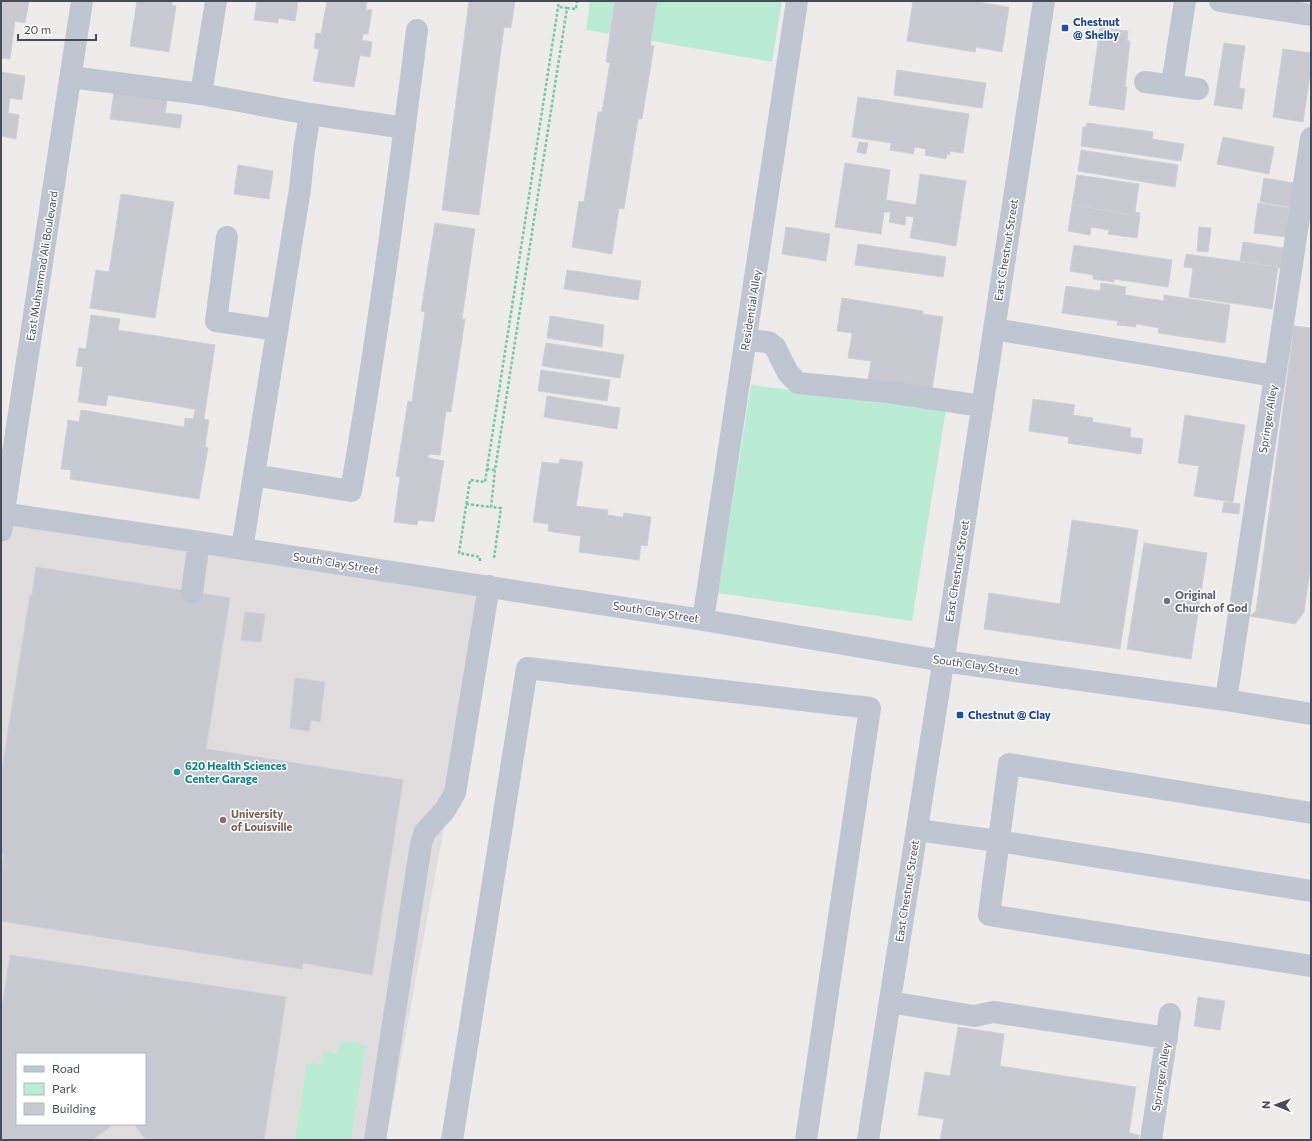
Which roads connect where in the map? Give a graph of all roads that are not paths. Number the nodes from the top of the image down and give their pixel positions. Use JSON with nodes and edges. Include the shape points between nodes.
{"nodes":[{"id":1,"x":82,"y":1,"type":"edge"},
{"id":2,"x":216,"y":1,"type":"edge"},
{"id":3,"x":798,"y":1,"type":"edge"},
{"id":4,"x":1044,"y":1,"type":"edge"},
{"id":5,"x":1185,"y":1,"type":"edge"},
{"id":6,"x":1220,"y":1,"type":"edge"},
{"id":7,"x":1279,"y":5,"type":"edge"},
{"id":8,"x":1311,"y":15,"type":"edge"},
{"id":9,"x":417,"y":30,"type":"dead end"},
{"id":10,"x":71,"y":77,"type":"junction"},
{"id":11,"x":1145,"y":82,"type":"dead end"},
{"id":12,"x":1172,"y":86,"type":"junction"},
{"id":13,"x":1198,"y":89,"type":"dead end"},
{"id":14,"x":200,"y":94,"type":"junction"},
{"id":15,"x":310,"y":114,"type":"junction"},
{"id":16,"x":405,"y":128,"type":"junction"},
{"id":17,"x":1311,"y":138,"type":"edge"},
{"id":18,"x":227,"y":237,"type":"dead end"},
{"id":19,"x":994,"y":329,"type":"junction"},
{"id":20,"x":277,"y":330,"type":"junction"},
{"id":21,"x":746,"y":340,"type":"junction"},
{"id":22,"x":1274,"y":376,"type":"junction"},
{"id":23,"x":982,"y":406,"type":"junction"},
{"id":24,"x":254,"y":475,"type":"junction"},
{"id":25,"x":2,"y":519,"type":"edge"},
{"id":26,"x":199,"y":542,"type":"junction"},
{"id":27,"x":242,"y":549,"type":"junction"},
{"id":28,"x":489,"y":586,"type":"junction"},
{"id":29,"x":192,"y":592,"type":"dead end"},
{"id":30,"x":703,"y":620,"type":"junction"},
{"id":31,"x":943,"y":661,"type":"junction"},
{"id":32,"x":1226,"y":700,"type":"junction"},
{"id":33,"x":1311,"y":714,"type":"edge"},
{"id":34,"x":1311,"y":813,"type":"edge"},
{"id":35,"x":917,"y":830,"type":"junction"},
{"id":36,"x":998,"y":841,"type":"junction"},
{"id":37,"x":1311,"y":891,"type":"edge"},
{"id":38,"x":1311,"y":966,"type":"edge"},
{"id":39,"x":890,"y":1002,"type":"junction"},
{"id":40,"x":1170,"y":1014,"type":"dead end"},
{"id":41,"x":1166,"y":1038,"type":"junction"},
{"id":42,"x":375,"y":1140,"type":"edge"},
{"id":43,"x":452,"y":1140,"type":"edge"},
{"id":44,"x":806,"y":1140,"type":"edge"},
{"id":45,"x":868,"y":1140,"type":"edge"},
{"id":46,"x":1151,"y":1140,"type":"edge"}],
"edges":[{"from":1,"to":10,"type":"street","name":"East Muhammad Ali Boulevard"},
{"from":2,"to":14,"type":"street"},
{"from":3,"to":21,"type":"street","name":"Residential Alley"},
{"from":4,"to":19,"type":"street","name":"East Chestnut Street"},
{"from":5,"to":12,"type":"street"},
{"from":6,"to":7,"type":"street"},
{"from":7,"to":8,"type":"street"},
{"from":9,"to":16,"type":"street"},
{"from":10,"to":14,"type":"street"},
{"from":10,"to":25,"type":"street","name":"East Muhammad Ali Boulevard"},
{"from":11,"to":12,"type":"street"},
{"from":12,"to":13,"type":"street"},
{"from":14,"to":15,"type":"street"},
{"from":15,"to":16,"type":"street"},
{"from":15,"to":20,"type":"street"},
{"from":16,"to":24,"type":"street","via":[[370,383],[351,491]]},
{"from":17,"to":22,"type":"street","name":"Springer Alley"},
{"from":18,"to":20,"type":"street","via":[[216,321]]},
{"from":19,"to":22,"type":"street"},
{"from":19,"to":23,"type":"street","name":"East Chestnut Street"},
{"from":20,"to":24,"type":"street"},
{"from":21,"to":23,"type":"street","via":[[768,342],[775,347],[788,373],[798,383],[888,392]]},
{"from":21,"to":30,"type":"street","name":"Residential Alley"},
{"from":22,"to":32,"type":"street","name":"Springer Alley"},
{"from":23,"to":31,"type":"street","name":"East Chestnut Street"},
{"from":24,"to":27,"type":"street"},
{"from":25,"to":26,"type":"street","name":"South Clay Street"},
{"from":26,"to":27,"type":"street","name":"South Clay Street"},
{"from":26,"to":29,"type":"street"},
{"from":27,"to":28,"type":"street","name":"South Clay Street"},
{"from":28,"to":30,"type":"street","name":"South Clay Street"},
{"from":28,"to":42,"type":"street","via":[[455,793],[425,832],[421,844]]},
{"from":30,"to":31,"type":"street","name":"South Clay Street"},
{"from":31,"to":32,"type":"street","name":"South Clay Street"},
{"from":31,"to":35,"type":"street","name":"East Chestnut Street"},
{"from":32,"to":33,"type":"street","name":"South Clay Street"},
{"from":34,"to":36,"type":"street","via":[[1010,764]]},
{"from":35,"to":36,"type":"street"},
{"from":35,"to":39,"type":"street","name":"East Chestnut Street"},
{"from":36,"to":37,"type":"street"},
{"from":36,"to":38,"type":"street","via":[[989,915]]},
{"from":39,"to":41,"type":"street","via":[[974,1016],[993,1012]]},
{"from":39,"to":45,"type":"street","name":"East Chestnut Street"},
{"from":40,"to":41,"type":"street","name":"Springer Alley"},
{"from":41,"to":46,"type":"street","name":"Springer Alley"},
{"from":43,"to":44,"type":"street","via":[[527,668],[870,708]]}]}
